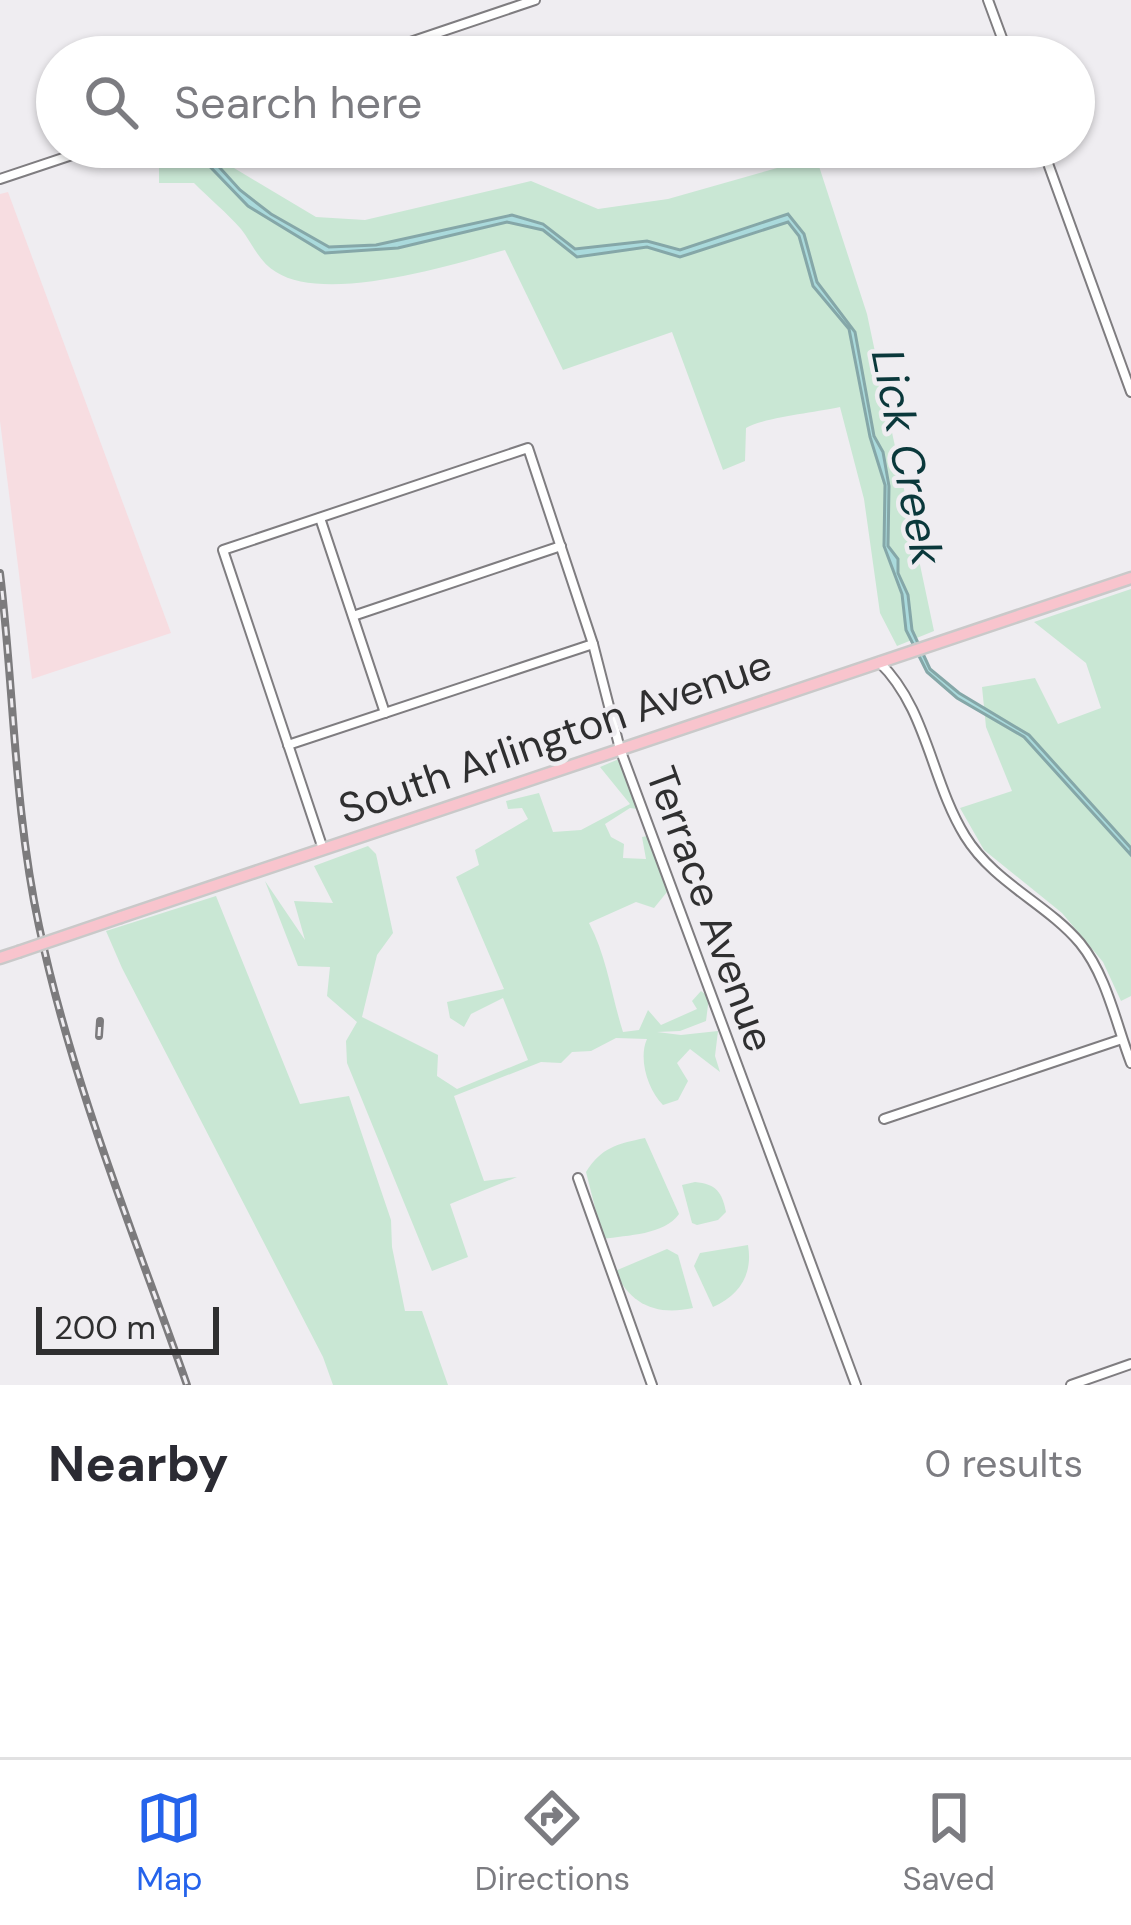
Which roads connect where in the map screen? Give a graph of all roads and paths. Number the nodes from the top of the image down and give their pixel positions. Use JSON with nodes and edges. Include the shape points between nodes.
{"nodes":[{"id":1,"x":536,"y":0,"type":"edge"},
{"id":2,"x":988,"y":0,"type":"edge"},
{"id":3,"x":429,"y":36,"type":"edge"},
{"id":4,"x":1001,"y":36,"type":"edge"},
{"id":5,"x":36,"y":167,"type":"edge"},
{"id":6,"x":1050,"y":168,"type":"edge"},
{"id":7,"x":0,"y":179,"type":"edge"},
{"id":8,"x":1131,"y":392,"type":"edge"},
{"id":9,"x":320,"y":518,"type":"junction"},
{"id":10,"x":561,"y":546,"type":"junction"},
{"id":11,"x":1131,"y":578,"type":"edge"},
{"id":12,"x":353,"y":616,"type":"junction"},
{"id":13,"x":593,"y":644,"type":"junction"},
{"id":14,"x":879,"y":662,"type":"junction"},
{"id":15,"x":385,"y":713,"type":"junction"},
{"id":16,"x":288,"y":745,"type":"junction"},
{"id":17,"x":620,"y":749,"type":"junction"},
{"id":18,"x":323,"y":849,"type":"junction"},
{"id":19,"x":0,"y":958,"type":"edge"},
{"id":20,"x":1122,"y":1039,"type":"junction"},
{"id":21,"x":1131,"y":1063,"type":"edge"},
{"id":22,"x":884,"y":1119,"type":"dead end"},
{"id":23,"x":578,"y":1178,"type":"dead end"},
{"id":24,"x":1131,"y":1364,"type":"edge"},
{"id":25,"x":652,"y":1385,"type":"edge"},
{"id":26,"x":856,"y":1385,"type":"edge"},
{"id":27,"x":1071,"y":1385,"type":"edge"}],
"edges":[{"from":1,"to":3,"type":"street"},
{"from":2,"to":4,"type":"street"},
{"from":5,"to":7,"type":"street"},
{"from":6,"to":8,"type":"street"},
{"from":9,"to":10,"type":"street","name":"Terrace Avenue","via":[[528,448]]},
{"from":9,"to":12,"type":"street"},
{"from":9,"to":16,"type":"street","via":[[223,550]]},
{"from":10,"to":12,"type":"street"},
{"from":10,"to":13,"type":"street","name":"Terrace Avenue"},
{"from":11,"to":14,"type":"main road","name":"South Arlington Avenue"},
{"from":12,"to":15,"type":"street"},
{"from":13,"to":15,"type":"street"},
{"from":13,"to":17,"type":"street","name":"Terrace Avenue"},
{"from":14,"to":17,"type":"main road","name":"South Arlington Avenue"},
{"from":14,"to":20,"type":"street","via":[[910,705],[963,832],[997,874],[1080,944]]},
{"from":15,"to":16,"type":"street"},
{"from":16,"to":18,"type":"street"},
{"from":17,"to":18,"type":"main road","name":"South Arlington Avenue"},
{"from":17,"to":26,"type":"street","name":"Terrace Avenue"},
{"from":18,"to":19,"type":"main road","name":"South Arlington Avenue","bridge":true},
{"from":20,"to":21,"type":"street"},
{"from":20,"to":22,"type":"street"},
{"from":23,"to":25,"type":"street"},
{"from":24,"to":27,"type":"street"}]}
